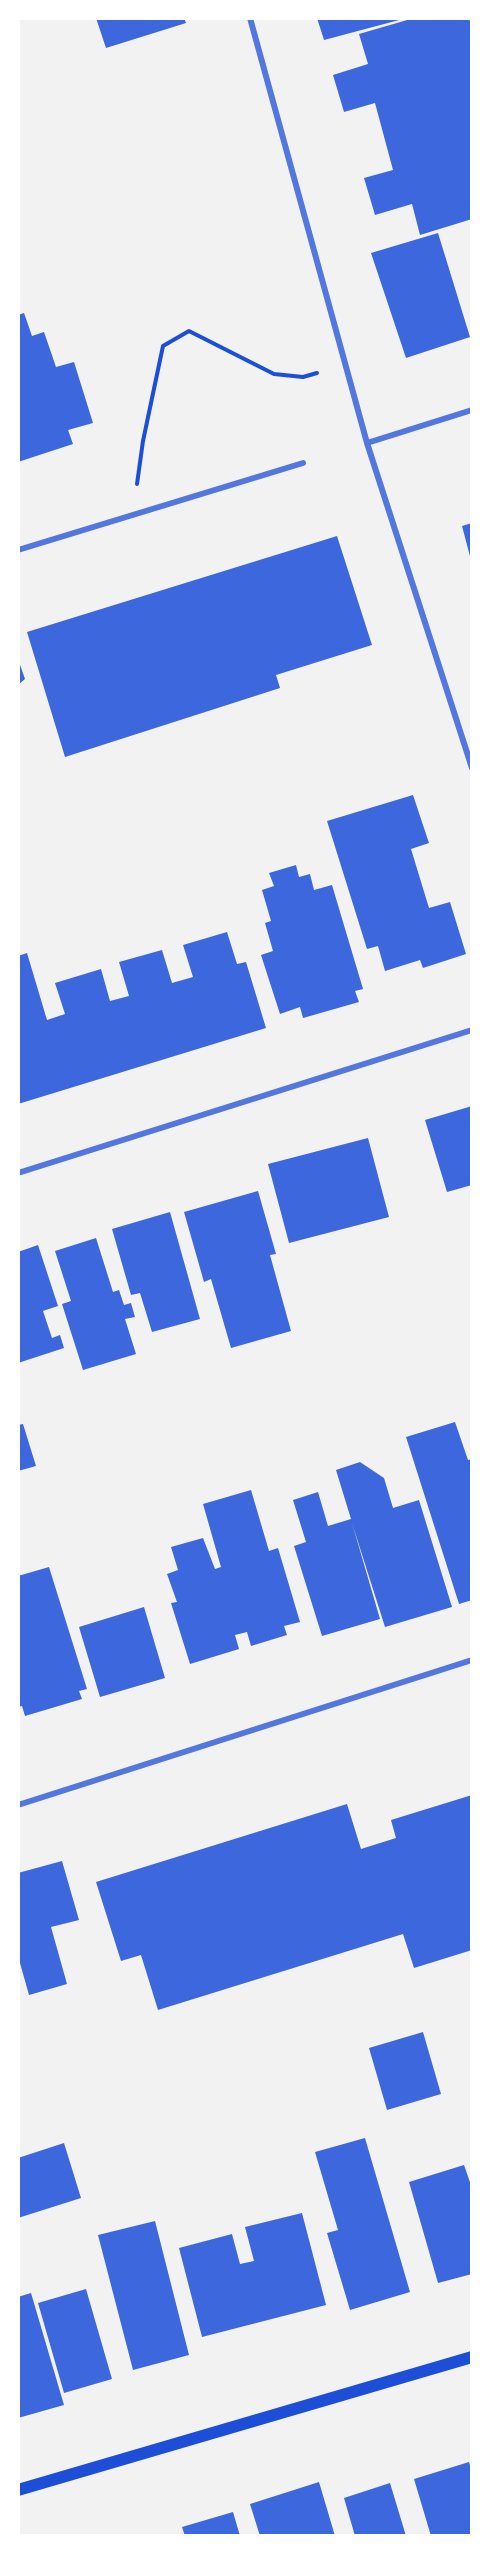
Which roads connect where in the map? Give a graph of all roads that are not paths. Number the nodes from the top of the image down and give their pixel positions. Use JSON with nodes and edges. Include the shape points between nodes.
{"nodes":[{"id":1,"x":250,"y":18,"type":"edge"},
{"id":2,"x":472,"y":410,"type":"edge"},
{"id":3,"x":367,"y":443,"type":"junction"},
{"id":4,"x":303,"y":463,"type":"dead end"},
{"id":5,"x":18,"y":550,"type":"edge"},
{"id":6,"x":472,"y":768,"type":"edge"},
{"id":7,"x":472,"y":1030,"type":"edge"},
{"id":8,"x":18,"y":1173,"type":"edge"},
{"id":9,"x":472,"y":1660,"type":"edge"},
{"id":10,"x":18,"y":1805,"type":"edge"},
{"id":11,"x":472,"y":2357,"type":"edge"},
{"id":12,"x":18,"y":2490,"type":"edge"}],
"edges":[{"from":1,"to":3,"type":"street"},
{"from":2,"to":3,"type":"street"},
{"from":3,"to":6,"type":"street"},
{"from":4,"to":5,"type":"street"},
{"from":7,"to":8,"type":"street"},
{"from":9,"to":10,"type":"street"},
{"from":11,"to":12,"type":"main road"}]}
